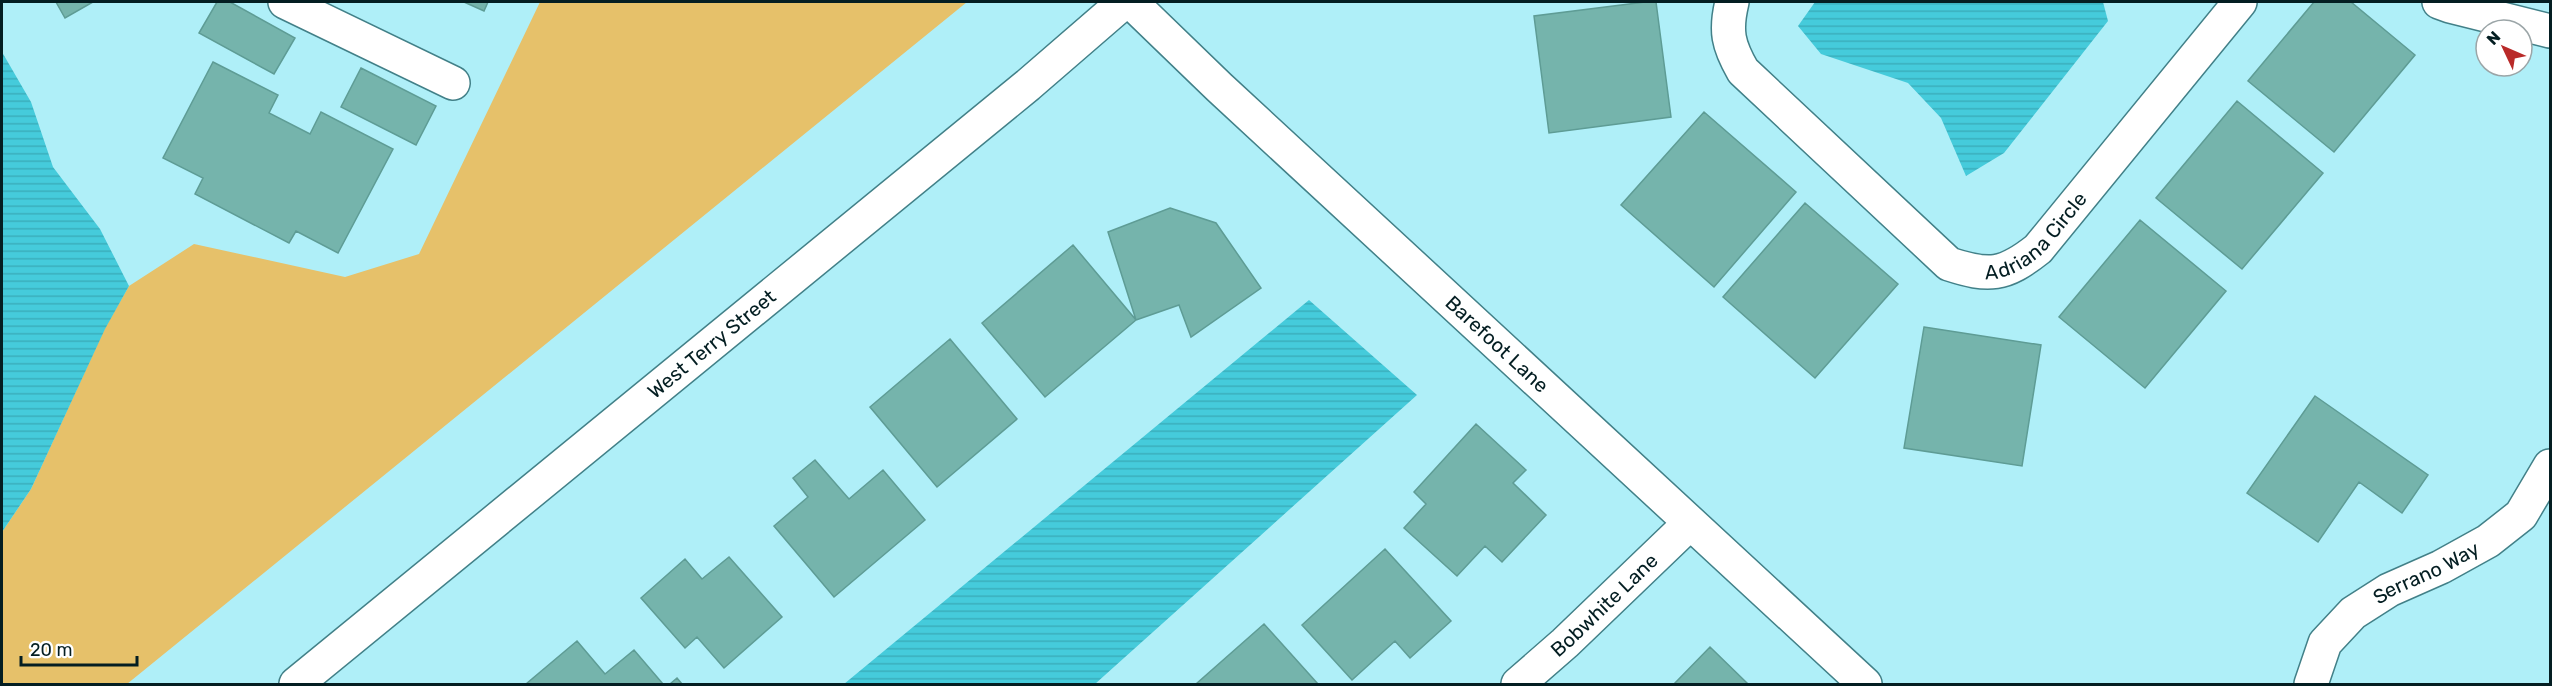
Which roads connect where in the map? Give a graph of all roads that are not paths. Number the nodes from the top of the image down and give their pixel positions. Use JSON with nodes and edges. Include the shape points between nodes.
{"nodes":[{"id":1,"x":285,"y":2,"type":"edge"},
{"id":2,"x":1131,"y":2,"type":"edge"},
{"id":3,"x":1732,"y":2,"type":"edge"},
{"id":4,"x":2240,"y":2,"type":"edge"},
{"id":5,"x":2439,"y":2,"type":"edge"},
{"id":6,"x":1104,"y":8,"type":"edge"},
{"id":7,"x":2550,"y":31,"type":"edge"},
{"id":8,"x":453,"y":83,"type":"dead end"},
{"id":9,"x":2550,"y":466,"type":"edge"},
{"id":10,"x":1690,"y":523,"type":"junction"},
{"id":11,"x":296,"y":684,"type":"edge"},
{"id":12,"x":1518,"y":684,"type":"edge"},
{"id":13,"x":1865,"y":684,"type":"edge"},
{"id":14,"x":2311,"y":684,"type":"edge"}],
"edges":[{"from":1,"to":8,"type":"street"},
{"from":2,"to":10,"type":"street","name":"Barefoot Lane"},
{"from":3,"to":4,"type":"street","name":"Adriana Circle","via":[[1728,20],[1730,47],[1743,70],[1949,264],[1973,272],[1993,273],[2019,263],[2038,249]]},
{"from":5,"to":7,"type":"street"},
{"from":6,"to":11,"type":"street","name":"West Terry Street","via":[[1028,86]]},
{"from":9,"to":14,"type":"street","name":"Serrano Way","via":[[2521,515],[2488,541],[2389,590],[2353,613],[2325,643]]},
{"from":10,"to":12,"type":"street","name":"Bobwhite Lane"},
{"from":10,"to":13,"type":"street","name":"Barefoot Lane"}]}
